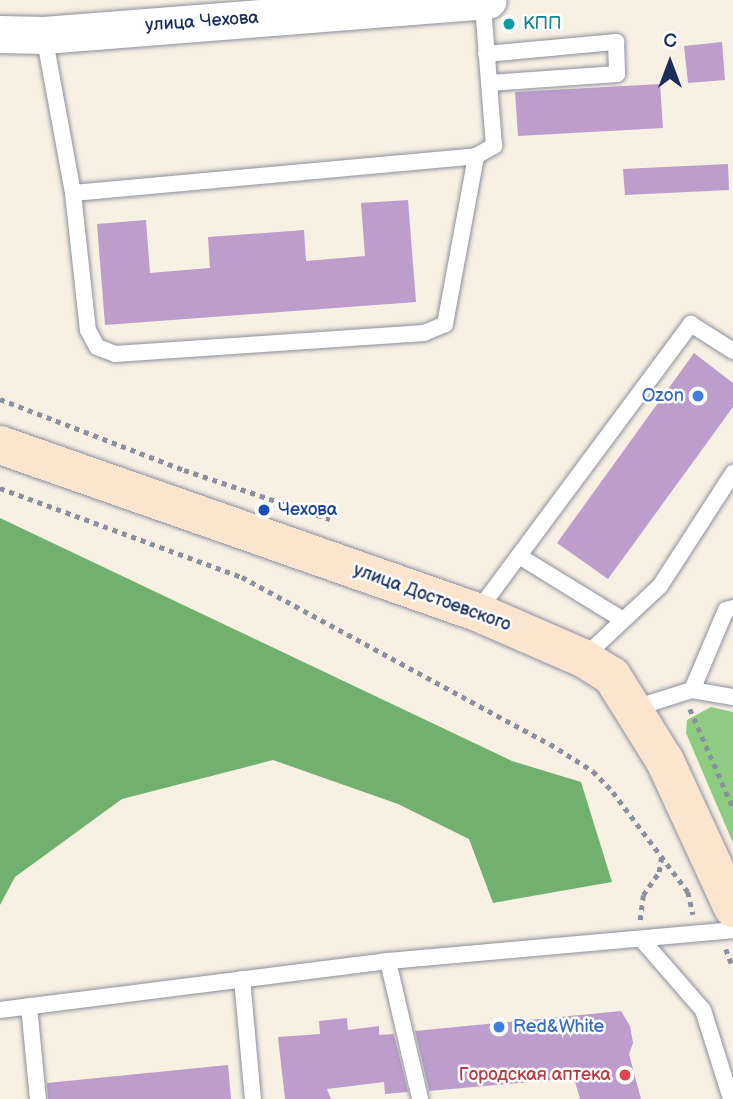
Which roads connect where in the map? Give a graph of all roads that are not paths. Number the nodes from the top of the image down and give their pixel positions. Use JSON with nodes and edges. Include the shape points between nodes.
{"nodes":[{"id":1,"x":488,"y":0,"type":"edge"},
{"id":2,"x":0,"y":34,"type":"edge"},
{"id":3,"x":44,"y":35,"type":"junction"},
{"id":4,"x":486,"y":54,"type":"junction"},
{"id":5,"x":489,"y":83,"type":"junction"},
{"id":6,"x":476,"y":156,"type":"junction"},
{"id":7,"x":73,"y":193,"type":"junction"},
{"id":8,"x":733,"y":351,"type":"edge"},
{"id":9,"x":0,"y":445,"type":"edge"},
{"id":10,"x":733,"y":473,"type":"edge"},
{"id":11,"x":519,"y":556,"type":"junction"},
{"id":12,"x":733,"y":608,"type":"edge"},
{"id":13,"x":477,"y":612,"type":"junction"},
{"id":14,"x":623,"y":620,"type":"junction"},
{"id":15,"x":583,"y":658,"type":"junction"},
{"id":16,"x":686,"y":692,"type":"junction"},
{"id":17,"x":733,"y":696,"type":"edge"},
{"id":18,"x":635,"y":708,"type":"junction"},
{"id":19,"x":733,"y":908,"type":"edge"},
{"id":20,"x":733,"y":930,"type":"edge"},
{"id":21,"x":643,"y":941,"type":"junction"},
{"id":22,"x":388,"y":961,"type":"junction"},
{"id":23,"x":242,"y":979,"type":"junction"},
{"id":24,"x":29,"y":1006,"type":"junction"},
{"id":25,"x":0,"y":1010,"type":"edge"},
{"id":26,"x":38,"y":1099,"type":"edge"},
{"id":27,"x":253,"y":1099,"type":"edge"},
{"id":28,"x":420,"y":1099,"type":"edge"},
{"id":29,"x":731,"y":1099,"type":"edge"}],
"edges":[{"from":1,"to":3,"type":"street","name":"улица Чехова"},
{"from":1,"to":4,"type":"lane"},
{"from":2,"to":3,"type":"street","name":"улица Чехова"},
{"from":3,"to":7,"type":"lane"},
{"from":4,"to":5,"type":"lane"},
{"from":4,"to":5,"type":"lane","via":[[616,42],[617,74]]},
{"from":5,"to":6,"type":"lane","via":[[494,146]]},
{"from":6,"to":7,"type":"lane"},
{"from":6,"to":7,"type":"lane","via":[[451,310],[445,324],[424,333],[115,354],[97,347],[88,330]]},
{"from":8,"to":11,"type":"lane","via":[[691,324]]},
{"from":9,"to":13,"type":"main road","name":"улица Достоевского"},
{"from":10,"to":14,"type":"lane","via":[[660,586]]},
{"from":11,"to":13,"type":"lane"},
{"from":11,"to":14,"type":"lane"},
{"from":12,"to":16,"type":"lane","via":[[726,611]]},
{"from":13,"to":15,"type":"main road","name":"улица Достоевского"},
{"from":14,"to":15,"type":"lane"},
{"from":15,"to":18,"type":"main road","name":"улица Достоевского","via":[[612,676]]},
{"from":16,"to":17,"type":"lane"},
{"from":16,"to":18,"type":"lane"},
{"from":18,"to":19,"type":"main road","name":"улица Достоевского","via":[[665,761]]},
{"from":20,"to":21,"type":"lane"},
{"from":21,"to":22,"type":"lane"},
{"from":21,"to":29,"type":"lane","via":[[704,1010]]},
{"from":22,"to":23,"type":"lane"},
{"from":22,"to":28,"type":"lane"},
{"from":23,"to":24,"type":"lane"},
{"from":23,"to":27,"type":"lane"},
{"from":24,"to":25,"type":"lane"},
{"from":24,"to":26,"type":"lane"}]}
